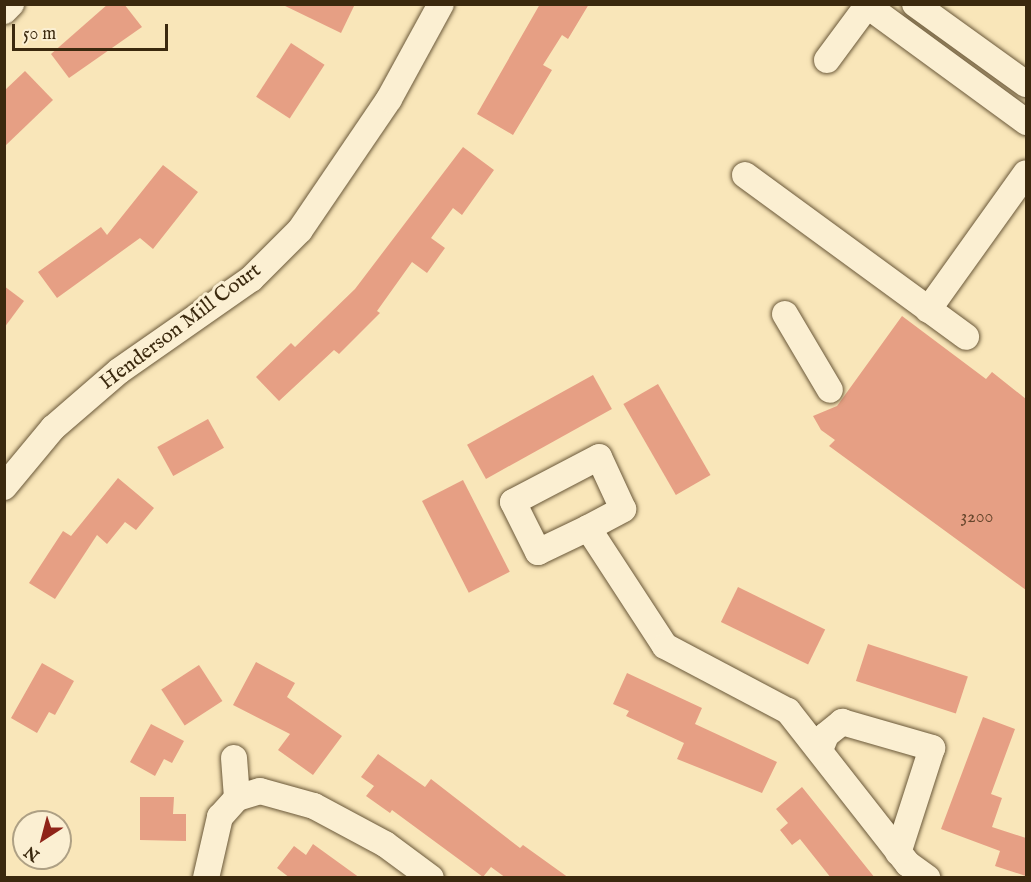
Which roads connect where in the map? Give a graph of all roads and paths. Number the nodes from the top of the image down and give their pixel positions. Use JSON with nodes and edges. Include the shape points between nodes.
{"nodes":[{"id":1,"x":11,"y":4,"type":"edge"},
{"id":2,"x":441,"y":4,"type":"edge"},
{"id":3,"x":915,"y":4,"type":"edge"},
{"id":4,"x":866,"y":5,"type":"edge"},
{"id":5,"x":4,"y":10,"type":"edge"},
{"id":6,"x":827,"y":60,"type":"dead end"},
{"id":7,"x":1026,"y":84,"type":"edge"},
{"id":8,"x":1026,"y":122,"type":"edge"},
{"id":9,"x":1026,"y":173,"type":"edge"},
{"id":10,"x":745,"y":175,"type":"dead end"},
{"id":11,"x":928,"y":310,"type":"junction"},
{"id":12,"x":785,"y":314,"type":"dead end"},
{"id":13,"x":966,"y":337,"type":"dead end"},
{"id":14,"x":830,"y":390,"type":"dead end"},
{"id":15,"x":4,"y":487,"type":"edge"},
{"id":16,"x":588,"y":528,"type":"dead end"},
{"id":17,"x":820,"y":750,"type":"junction"},
{"id":18,"x":234,"y":758,"type":"dead end"},
{"id":19,"x":237,"y":798,"type":"junction"},
{"id":20,"x":898,"y":853,"type":"junction"},
{"id":21,"x":206,"y":878,"type":"edge"},
{"id":22,"x":431,"y":878,"type":"edge"},
{"id":23,"x":927,"y":878,"type":"edge"}],
"edges":[{"from":1,"to":5,"type":"street"},
{"from":2,"to":15,"type":"street","name":"Henderson Mill Court","via":[[389,99],[300,230],[251,279],[119,371],[70,414]]},
{"from":3,"to":7,"type":"street"},
{"from":4,"to":6,"type":"street"},
{"from":4,"to":8,"type":"street"},
{"from":9,"to":11,"type":"street"},
{"from":10,"to":11,"type":"street"},
{"from":11,"to":13,"type":"street"},
{"from":12,"to":14,"type":"street"},
{"from":16,"to":17,"type":"street","via":[[665,646],[788,711]]},
{"from":17,"to":20,"type":"street"},
{"from":17,"to":20,"type":"street","via":[[826,735],[842,722],[932,748]]},
{"from":18,"to":19,"type":"street"},
{"from":19,"to":21,"type":"street","via":[[220,817]]},
{"from":19,"to":22,"type":"street","via":[[260,791],[314,806],[386,844]]},
{"from":20,"to":23,"type":"street"}]}
